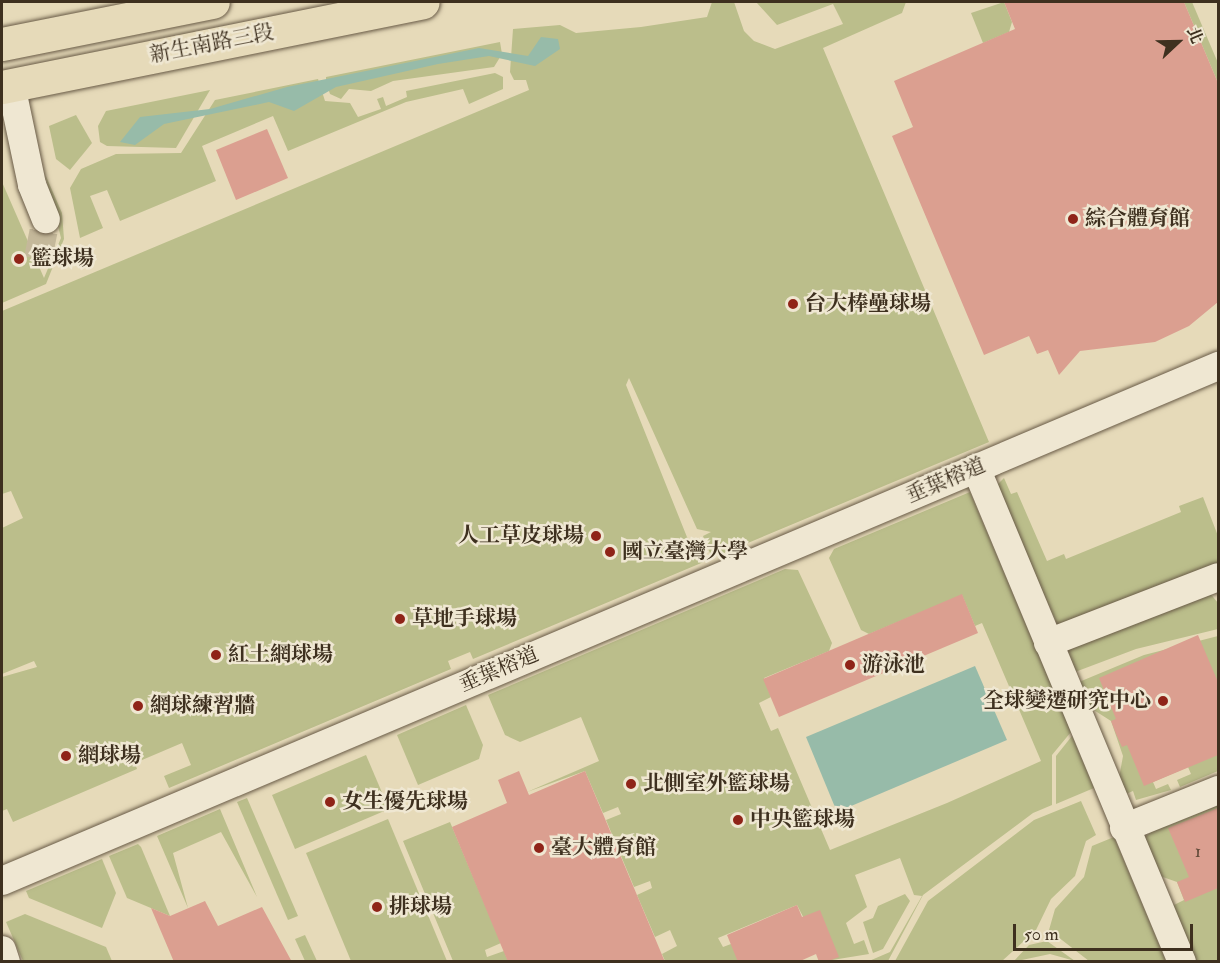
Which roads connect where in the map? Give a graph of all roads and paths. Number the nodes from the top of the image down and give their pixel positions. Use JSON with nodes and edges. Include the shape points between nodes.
{"nodes":[{"id":1,"x":213,"y":2,"type":"edge"},
{"id":2,"x":423,"y":2,"type":"edge"},
{"id":3,"x":136,"y":9,"type":"edge"},
{"id":4,"x":2,"y":44,"type":"edge"},
{"id":5,"x":6,"y":86,"type":"edge"},
{"id":6,"x":46,"y":219,"type":"tunnel mouth"},
{"id":7,"x":1218,"y":366,"type":"edge"},
{"id":8,"x":986,"y":464,"type":"junction"},
{"id":9,"x":1218,"y":577,"type":"edge"},
{"id":10,"x":1048,"y":644,"type":"junction"},
{"id":11,"x":1218,"y":790,"type":"edge"},
{"id":12,"x":1124,"y":828,"type":"junction"},
{"id":13,"x":2,"y":881,"type":"edge"},
{"id":14,"x":2,"y":950,"type":"edge"},
{"id":15,"x":6,"y":962,"type":"edge"},
{"id":16,"x":1182,"y":962,"type":"edge"}],
"edges":[{"from":1,"to":3,"type":"main road","name":"新生南路三段"},
{"from":2,"to":5,"type":"main road","name":"新生南路三段"},
{"from":3,"to":4,"type":"main road","name":"新生南路三段"},
{"from":5,"to":6,"type":"street","via":[[32,185]]},
{"from":7,"to":8,"type":"street","name":"垂葉榕道"},
{"from":8,"to":10,"type":"street"},
{"from":8,"to":13,"type":"street","name":"垂葉榕道"},
{"from":9,"to":10,"type":"street"},
{"from":10,"to":12,"type":"street"},
{"from":11,"to":12,"type":"street"},
{"from":12,"to":16,"type":"street"},
{"from":14,"to":15,"type":"street"}]}
